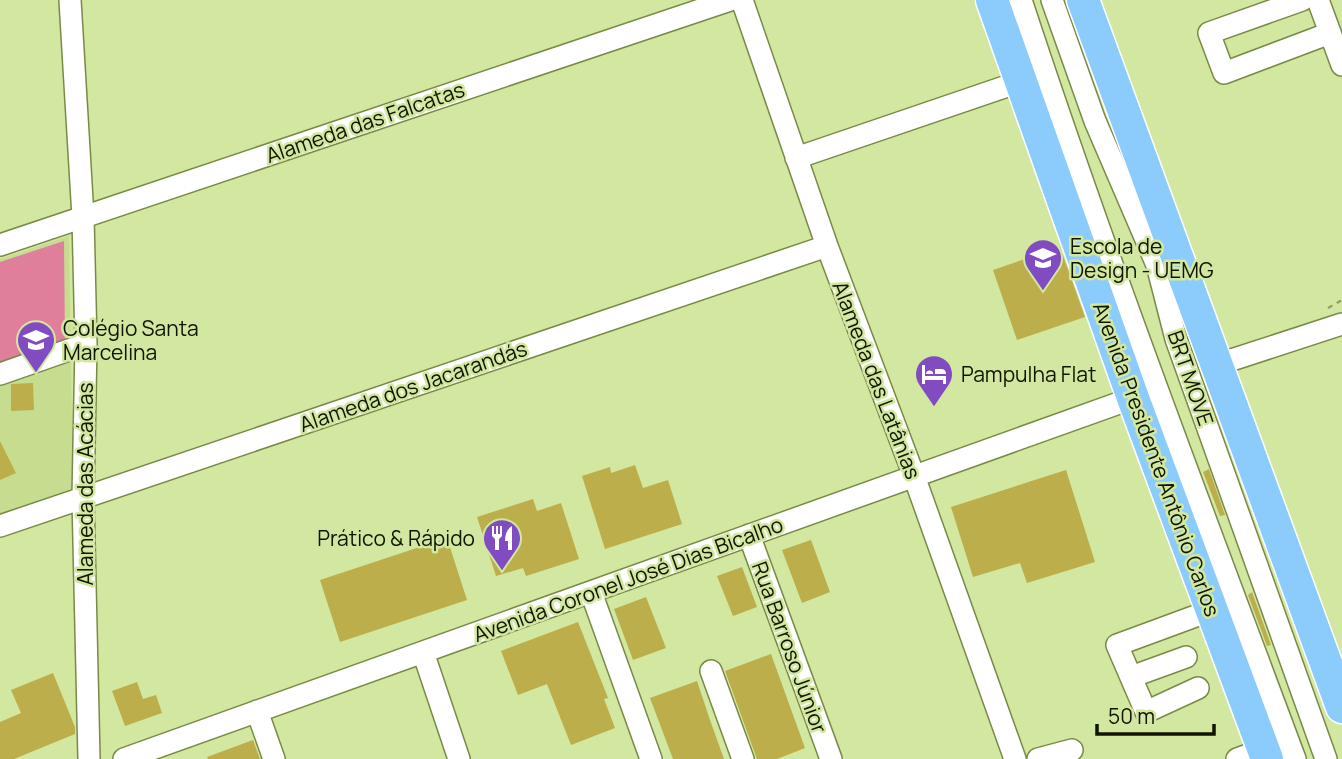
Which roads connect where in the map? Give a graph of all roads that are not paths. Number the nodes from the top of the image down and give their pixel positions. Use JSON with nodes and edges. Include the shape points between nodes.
{"nodes":[{"id":1,"x":70,"y":0,"type":"edge"},
{"id":2,"x":730,"y":0,"type":"edge"},
{"id":3,"x":741,"y":0,"type":"edge"},
{"id":4,"x":992,"y":0,"type":"edge"},
{"id":5,"x":1021,"y":0,"type":"edge"},
{"id":6,"x":1052,"y":0,"type":"edge"},
{"id":7,"x":1083,"y":0,"type":"edge"},
{"id":8,"x":1302,"y":0,"type":"edge"},
{"id":9,"x":1318,"y":0,"type":"edge"},
{"id":10,"x":1330,"y":33,"type":"junction"},
{"id":11,"x":1342,"y":65,"type":"edge"},
{"id":12,"x":1020,"y":82,"type":"junction"},
{"id":13,"x":796,"y":158,"type":"junction"},
{"id":14,"x":83,"y":217,"type":"junction"},
{"id":15,"x":0,"y":245,"type":"edge"},
{"id":16,"x":827,"y":246,"type":"junction"},
{"id":17,"x":1342,"y":324,"type":"edge"},
{"id":18,"x":86,"y":344,"type":"junction"},
{"id":19,"x":1216,"y":365,"type":"junction"},
{"id":20,"x":0,"y":374,"type":"edge"},
{"id":21,"x":1133,"y":398,"type":"junction"},
{"id":22,"x":914,"y":476,"type":"junction"},
{"id":23,"x":83,"y":498,"type":"junction"},
{"id":24,"x":0,"y":526,"type":"edge"},
{"id":25,"x":749,"y":536,"type":"junction"},
{"id":26,"x":591,"y":592,"type":"junction"},
{"id":27,"x":1212,"y":610,"type":"junction"},
{"id":28,"x":423,"y":652,"type":"junction"},
{"id":29,"x":1186,"y":657,"type":"dead end"},
{"id":30,"x":711,"y":671,"type":"dead end"},
{"id":31,"x":1131,"y":677,"type":"junction"},
{"id":32,"x":1198,"y":688,"type":"dead end"},
{"id":33,"x":1342,"y":707,"type":"edge"},
{"id":34,"x":257,"y":711,"type":"junction"},
{"id":35,"x":1072,"y":750,"type":"dead end"},
{"id":36,"x":1256,"y":756,"type":"edge"},
{"id":37,"x":89,"y":759,"type":"edge"},
{"id":38,"x":124,"y":759,"type":"edge"},
{"id":39,"x":274,"y":759,"type":"edge"},
{"id":40,"x":459,"y":759,"type":"edge"},
{"id":41,"x":651,"y":759,"type":"edge"},
{"id":42,"x":743,"y":759,"type":"edge"},
{"id":43,"x":831,"y":759,"type":"edge"},
{"id":44,"x":1015,"y":759,"type":"edge"},
{"id":45,"x":1038,"y":759,"type":"edge"},
{"id":46,"x":1295,"y":759,"type":"edge"},
{"id":47,"x":1326,"y":759,"type":"edge"}],
"edges":[{"from":1,"to":14,"type":"street","name":"Alameda das Acácias"},
{"from":2,"to":14,"type":"street","name":"Alameda das Falcatas"},
{"from":3,"to":13,"type":"street","name":"Alameda das Latânias"},
{"from":4,"to":12,"type":"highway","name":"Avenida Presidente Antônio Carlos"},
{"from":5,"to":46,"type":"street","name":"BRT MOVE","via":[[1156,387]]},
{"from":6,"to":47,"type":"street","name":"BRT MOVE","via":[[1095,121],[1157,265],[1176,339]]},
{"from":7,"to":19,"type":"highway"},
{"from":8,"to":10,"type":"street","via":[[1209,33],[1224,73]]},
{"from":9,"to":10,"type":"street"},
{"from":10,"to":11,"type":"street"},
{"from":12,"to":13,"type":"street"},
{"from":12,"to":21,"type":"highway","name":"Avenida Presidente Antônio Carlos"},
{"from":13,"to":16,"type":"street","name":"Alameda das Latânias"},
{"from":14,"to":15,"type":"street","name":"Alameda das Falcatas"},
{"from":14,"to":18,"type":"street","name":"Alameda das Acácias"},
{"from":16,"to":22,"type":"street","name":"Alameda das Latânias"},
{"from":16,"to":23,"type":"street","name":"Alameda dos Jacarandás"},
{"from":17,"to":19,"type":"street"},
{"from":18,"to":20,"type":"street"},
{"from":18,"to":23,"type":"street","name":"Alameda das Acácias"},
{"from":19,"to":33,"type":"highway"},
{"from":21,"to":22,"type":"street","name":"Avenida Coronel José Dias Bicalho"},
{"from":21,"to":27,"type":"highway","name":"Avenida Presidente Antônio Carlos"},
{"from":22,"to":25,"type":"street","name":"Avenida Coronel José Dias Bicalho"},
{"from":22,"to":44,"type":"street","name":"Alameda das Latânias"},
{"from":23,"to":24,"type":"street","name":"Alameda dos Jacarandás"},
{"from":23,"to":37,"type":"street","name":"Alameda das Acácias"},
{"from":25,"to":26,"type":"street","name":"Avenida Coronel José Dias Bicalho"},
{"from":25,"to":43,"type":"street","name":"Rua Barroso Júnior"},
{"from":26,"to":28,"type":"street","name":"Avenida Coronel José Dias Bicalho"},
{"from":26,"to":41,"type":"street"},
{"from":27,"to":31,"type":"street","via":[[1117,645]]},
{"from":27,"to":36,"type":"highway","name":"Avenida Presidente Antônio Carlos"},
{"from":28,"to":34,"type":"street","name":"Avenida Coronel José Dias Bicalho"},
{"from":28,"to":40,"type":"street"},
{"from":29,"to":31,"type":"street"},
{"from":30,"to":42,"type":"street"},
{"from":31,"to":32,"type":"street","via":[[1146,712]]},
{"from":34,"to":38,"type":"street","name":"Avenida Coronel José Dias Bicalho"},
{"from":34,"to":39,"type":"street"},
{"from":35,"to":45,"type":"street"}]}
